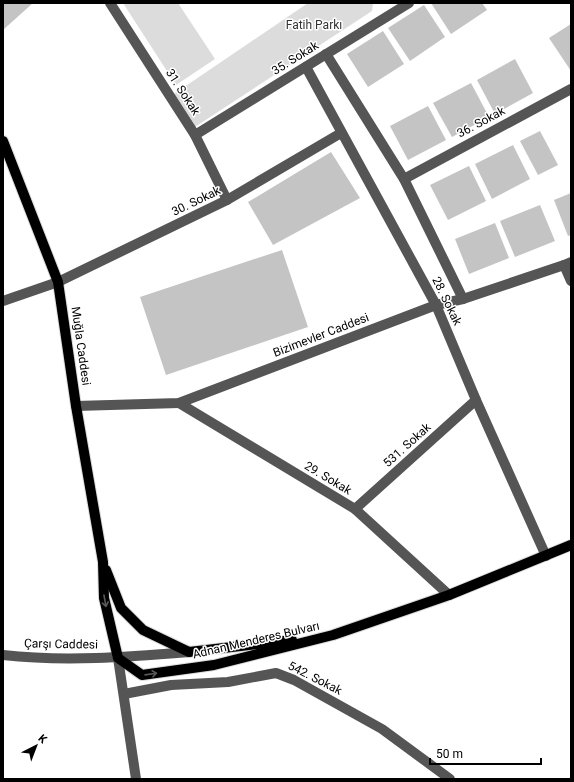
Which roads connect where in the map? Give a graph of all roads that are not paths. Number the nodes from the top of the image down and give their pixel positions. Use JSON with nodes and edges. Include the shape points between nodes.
{"nodes":[{"id":1,"x":110,"y":3,"type":"edge"},
{"id":2,"x":409,"y":3,"type":"edge"},
{"id":3,"x":392,"y":7,"type":"edge"},
{"id":4,"x":326,"y":54,"type":"junction"},
{"id":5,"x":306,"y":67,"type":"junction"},
{"id":6,"x":571,"y":89,"type":"edge"},
{"id":7,"x":341,"y":133,"type":"junction"},
{"id":8,"x":195,"y":135,"type":"junction"},
{"id":9,"x":3,"y":141,"type":"edge"},
{"id":10,"x":404,"y":179,"type":"junction"},
{"id":11,"x":227,"y":200,"type":"junction"},
{"id":12,"x":568,"y":264,"type":"edge"},
{"id":13,"x":571,"y":281,"type":"edge"},
{"id":14,"x":58,"y":282,"type":"junction"},
{"id":15,"x":463,"y":299,"type":"junction"},
{"id":16,"x":3,"y":301,"type":"edge"},
{"id":17,"x":436,"y":304,"type":"junction"},
{"id":18,"x":476,"y":400,"type":"junction"},
{"id":19,"x":180,"y":403,"type":"junction"},
{"id":20,"x":76,"y":406,"type":"junction"},
{"id":21,"x":355,"y":509,"type":"junction"},
{"id":22,"x":571,"y":545,"type":"edge"},
{"id":23,"x":546,"y":556,"type":"junction"},
{"id":24,"x":103,"y":562,"type":"junction"},
{"id":25,"x":449,"y":595,"type":"junction"},
{"id":26,"x":143,"y":630,"type":"joint"},
{"id":27,"x":333,"y":635,"type":"junction"},
{"id":28,"x":188,"y":652,"type":"junction"},
{"id":29,"x":3,"y":655,"type":"edge"},
{"id":30,"x":118,"y":658,"type":"junction"},
{"id":31,"x":124,"y":694,"type":"junction"},
{"id":32,"x":136,"y":779,"type":"edge"},
{"id":33,"x":450,"y":779,"type":"edge"}],
"edges":[{"from":1,"to":8,"type":"street","name":"31. Sokak"},
{"from":2,"to":3,"type":"street","name":"35. Sokak"},
{"from":3,"to":4,"type":"street","name":"35. Sokak"},
{"from":4,"to":5,"type":"street","name":"35. Sokak"},
{"from":4,"to":10,"type":"street","name":"28. Sokak"},
{"from":5,"to":7,"type":"street","name":"28. Sokak"},
{"from":5,"to":8,"type":"street","name":"35. Sokak"},
{"from":6,"to":10,"type":"street","name":"36. Sokak"},
{"from":7,"to":11,"type":"street","name":"30. Sokak"},
{"from":7,"to":17,"type":"street","name":"28. Sokak"},
{"from":8,"to":11,"type":"street","name":"31. Sokak"},
{"from":9,"to":14,"type":"main road","name":"Muğla Caddesi"},
{"from":10,"to":15,"type":"street","name":"28. Sokak"},
{"from":11,"to":14,"type":"street","name":"30. Sokak"},
{"from":12,"to":13,"type":"street"},
{"from":12,"to":15,"type":"street","name":"Bizimevler Caddesi"},
{"from":14,"to":16,"type":"street","name":"30. Sokak"},
{"from":14,"to":20,"type":"main road","name":"Muğla Caddesi"},
{"from":15,"to":17,"type":"street","name":"Bizimevler Caddesi"},
{"from":17,"to":18,"type":"street","name":"28. Sokak"},
{"from":17,"to":19,"type":"street","name":"Bizimevler Caddesi"},
{"from":18,"to":21,"type":"street","name":"531. Sokak"},
{"from":18,"to":23,"type":"street","name":"28. Sokak"},
{"from":19,"to":20,"type":"street","name":"Bizimevler Caddesi"},
{"from":19,"to":21,"type":"street","name":"29. Sokak"},
{"from":20,"to":24,"type":"main road","name":"Muğla Caddesi"},
{"from":21,"to":25,"type":"street","name":"29. Sokak"},
{"from":22,"to":23,"type":"main road","name":"Adnan Menderes Bulvarı"},
{"from":23,"to":25,"type":"main road","name":"Adnan Menderes Bulvarı"},
{"from":24,"to":26,"type":"main road","name":"Muğla Caddesi","via":[[121,608]]},
{"from":24,"to":30,"type":"main road","name":"Muğla Caddesi","one_way":true,"via":[[104,598]]},
{"from":25,"to":27,"type":"main road","name":"Adnan Menderes Bulvarı"},
{"from":26,"to":28,"type":"main road","name":"Adnan Menderes Bulvarı"},
{"from":27,"to":28,"type":"main road","name":"Adnan Menderes Bulvarı"},
{"from":30,"to":27,"type":"main road","name":"Adnan Menderes Bulvarı","one_way":true,"via":[[142,675],[214,665]]},
{"from":28,"to":30,"type":"street","name":"Adnan Menderes Bulvarı"},
{"from":29,"to":30,"type":"street","name":"Çarşı Caddesi","via":[[35,659]]},
{"from":30,"to":31,"type":"street"},
{"from":31,"to":32,"type":"street"},
{"from":31,"to":33,"type":"street","name":"542. Sokak","via":[[171,685],[228,682],[276,673],[294,680],[382,729]]}]}
